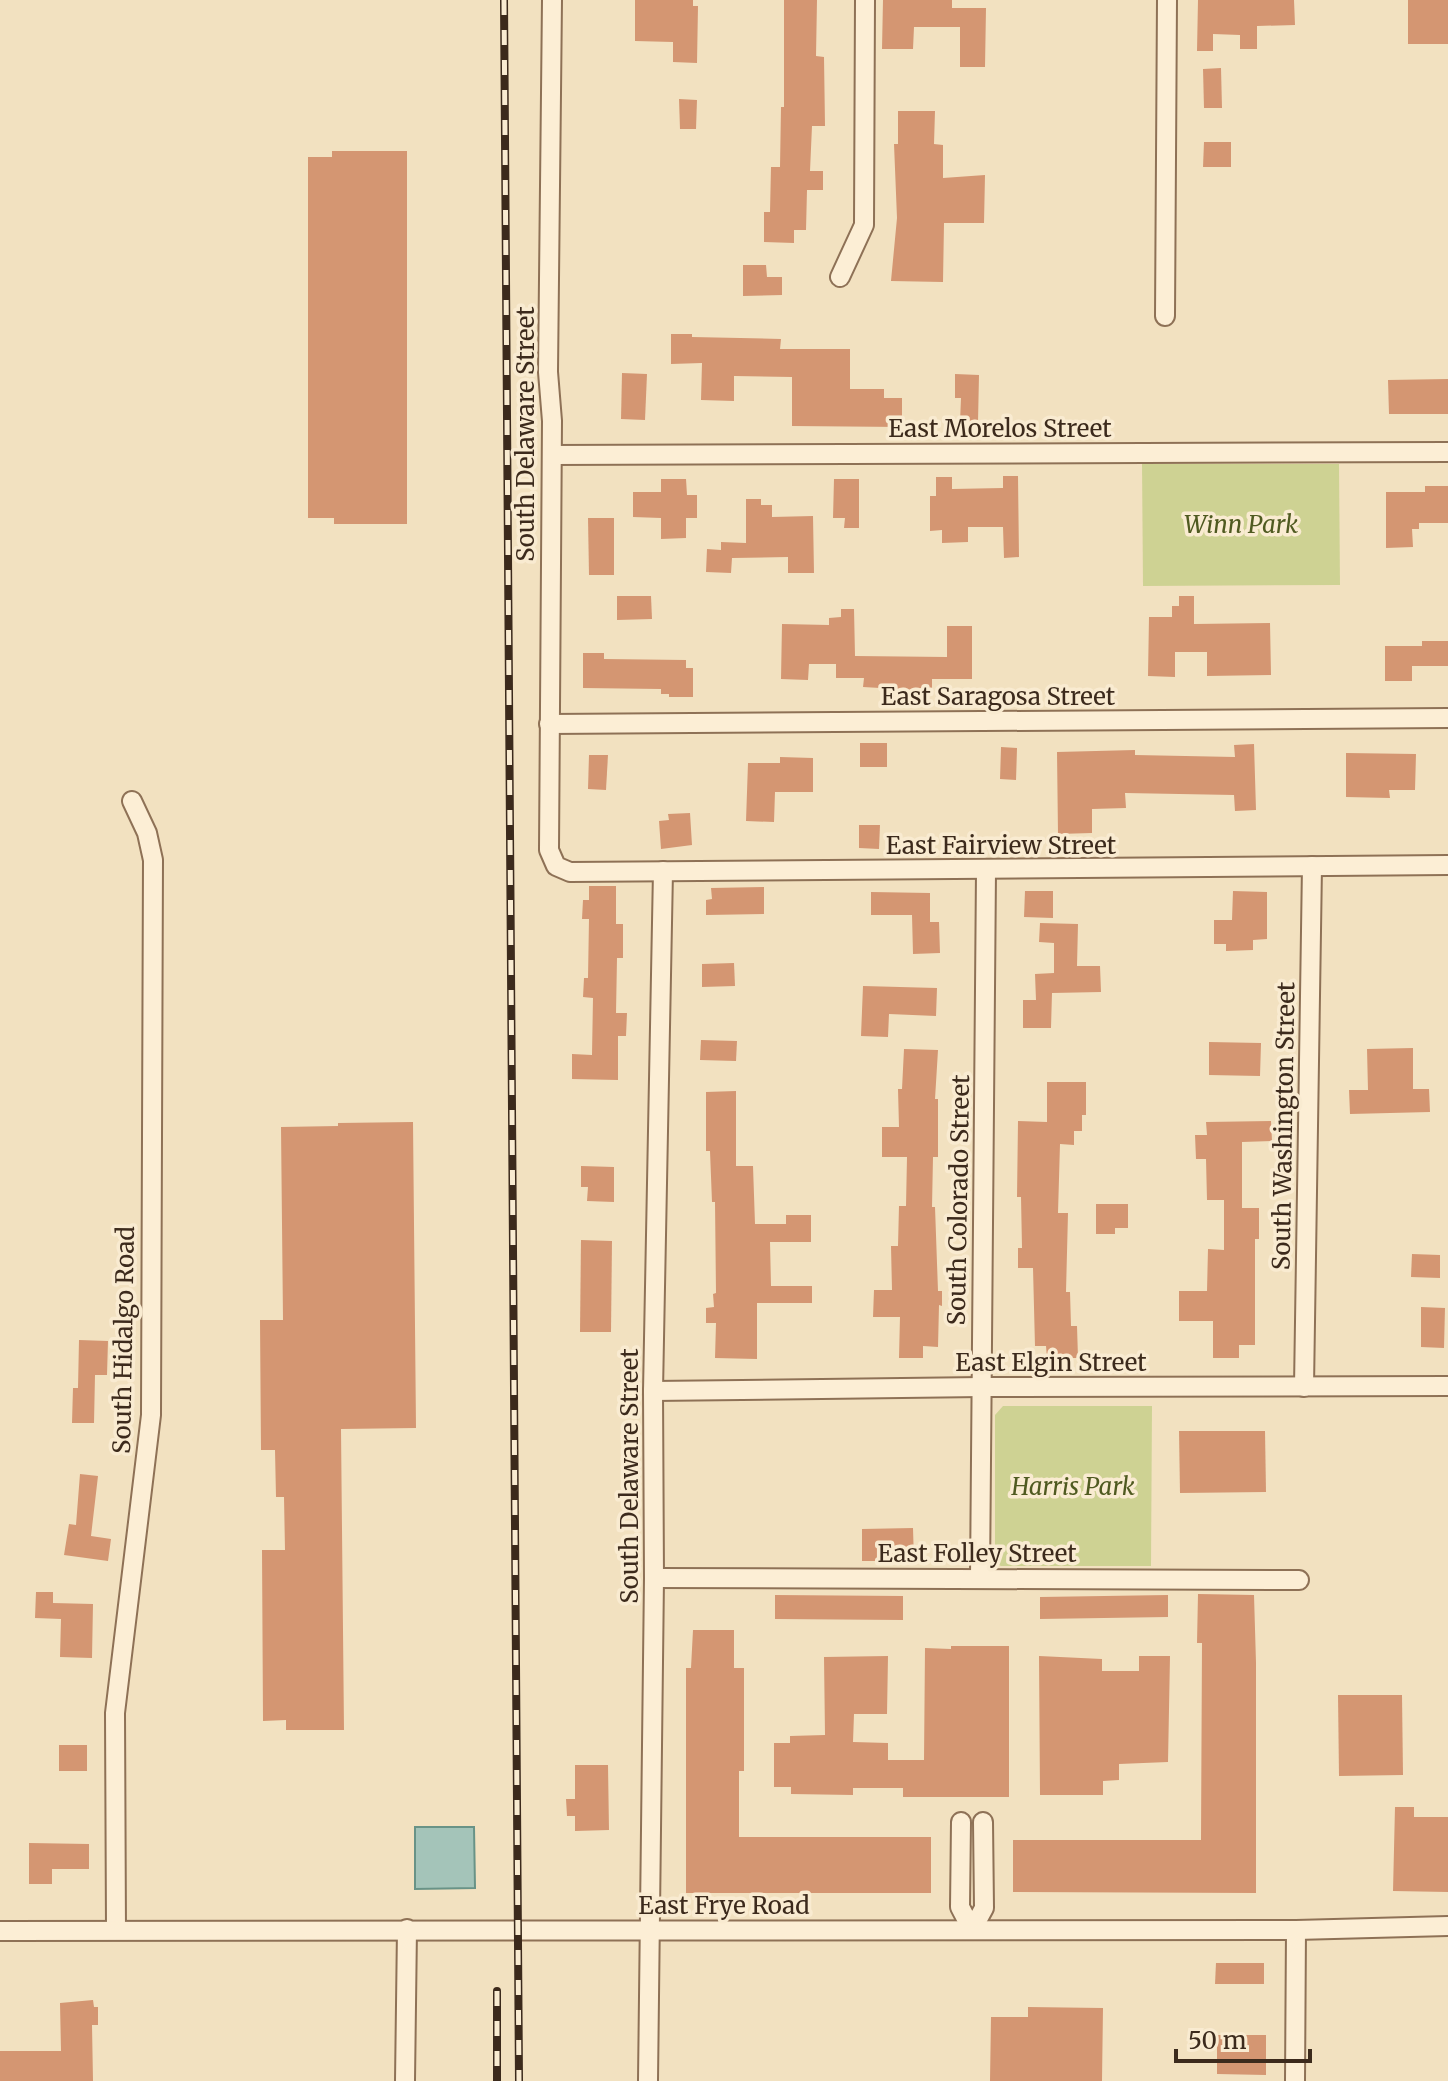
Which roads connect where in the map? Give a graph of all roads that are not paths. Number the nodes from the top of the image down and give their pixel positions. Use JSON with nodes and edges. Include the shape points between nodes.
{"nodes":[{"id":1,"x":552,"y":0,"type":"edge"},
{"id":2,"x":865,"y":0,"type":"edge"},
{"id":3,"x":1167,"y":0,"type":"edge"},
{"id":4,"x":840,"y":277,"type":"dead end"},
{"id":5,"x":1165,"y":316,"type":"dead end"},
{"id":6,"x":1448,"y":452,"type":"edge"},
{"id":7,"x":552,"y":455,"type":"junction"},
{"id":8,"x":1448,"y":718,"type":"edge"},
{"id":9,"x":549,"y":724,"type":"junction"},
{"id":10,"x":132,"y":801,"type":"dead end"},
{"id":11,"x":1448,"y":865,"type":"edge"},
{"id":12,"x":556,"y":866,"type":"joint"},
{"id":13,"x":1312,"y":866,"type":"junction"},
{"id":14,"x":663,"y":871,"type":"junction"},
{"id":15,"x":986,"y":871,"type":"junction"},
{"id":16,"x":1448,"y":1386,"type":"edge"},
{"id":17,"x":982,"y":1387,"type":"junction"},
{"id":18,"x":1304,"y":1387,"type":"junction"},
{"id":19,"x":653,"y":1391,"type":"junction"},
{"id":20,"x":654,"y":1578,"type":"junction"},
{"id":21,"x":980,"y":1578,"type":"junction"},
{"id":22,"x":1299,"y":1580,"type":"dead end"},
{"id":23,"x":961,"y":1822,"type":"dead end"},
{"id":24,"x":983,"y":1822,"type":"dead end"},
{"id":25,"x":1448,"y":1926,"type":"edge"},
{"id":26,"x":407,"y":1929,"type":"junction"},
{"id":27,"x":116,"y":1930,"type":"junction"},
{"id":28,"x":651,"y":1930,"type":"junction"},
{"id":29,"x":972,"y":1930,"type":"junction"},
{"id":30,"x":1296,"y":1930,"type":"junction"},
{"id":31,"x":0,"y":1931,"type":"edge"},
{"id":32,"x":405,"y":2081,"type":"edge"},
{"id":33,"x":648,"y":2081,"type":"edge"},
{"id":34,"x":1295,"y":2081,"type":"edge"}],
"edges":[{"from":1,"to":7,"type":"street","name":"South Delaware Street"},
{"from":2,"to":4,"type":"street","via":[[864,225]]},
{"from":3,"to":5,"type":"street"},
{"from":6,"to":7,"type":"street","name":"East Morelos Street"},
{"from":7,"to":9,"type":"street","name":"South Delaware Street"},
{"from":8,"to":9,"type":"street","name":"East Saragosa Street"},
{"from":9,"to":12,"type":"street","name":"South Delaware Street","via":[[549,850]]},
{"from":10,"to":27,"type":"street","name":"South Hidalgo Road","via":[[153,860],[151,1415],[115,1713]]},
{"from":11,"to":13,"type":"street","name":"East Fairview Street"},
{"from":12,"to":14,"type":"street","name":"East Fairview Street","via":[[570,872]]},
{"from":13,"to":15,"type":"street","name":"East Fairview Street"},
{"from":13,"to":18,"type":"street","name":"South Washington Street"},
{"from":14,"to":15,"type":"street","name":"East Fairview Street"},
{"from":14,"to":19,"type":"street","name":"South Delaware Street"},
{"from":15,"to":17,"type":"street","name":"South Colorado Street"},
{"from":16,"to":18,"type":"street","name":"East Elgin Street"},
{"from":17,"to":18,"type":"street","name":"East Elgin Street"},
{"from":17,"to":19,"type":"street","name":"East Elgin Street"},
{"from":17,"to":21,"type":"street","name":"South Colorado Street"},
{"from":19,"to":20,"type":"street","name":"South Delaware Street"},
{"from":20,"to":21,"type":"street","name":"East Folley Street"},
{"from":20,"to":28,"type":"street","name":"South Delaware Street"},
{"from":21,"to":22,"type":"street","name":"East Folley Street"},
{"from":23,"to":29,"type":"street","via":[[960,1907]]},
{"from":24,"to":29,"type":"street","via":[[984,1908]]},
{"from":25,"to":30,"type":"street","name":"East Frye Road"},
{"from":26,"to":27,"type":"street","name":"East Frye Road"},
{"from":26,"to":28,"type":"street","name":"East Frye Road"},
{"from":26,"to":32,"type":"street"},
{"from":27,"to":31,"type":"street","name":"East Frye Road"},
{"from":28,"to":29,"type":"street","name":"East Frye Road"},
{"from":28,"to":33,"type":"street","name":"South Delaware Street"},
{"from":29,"to":30,"type":"street","name":"East Frye Road"},
{"from":30,"to":34,"type":"street"}]}
